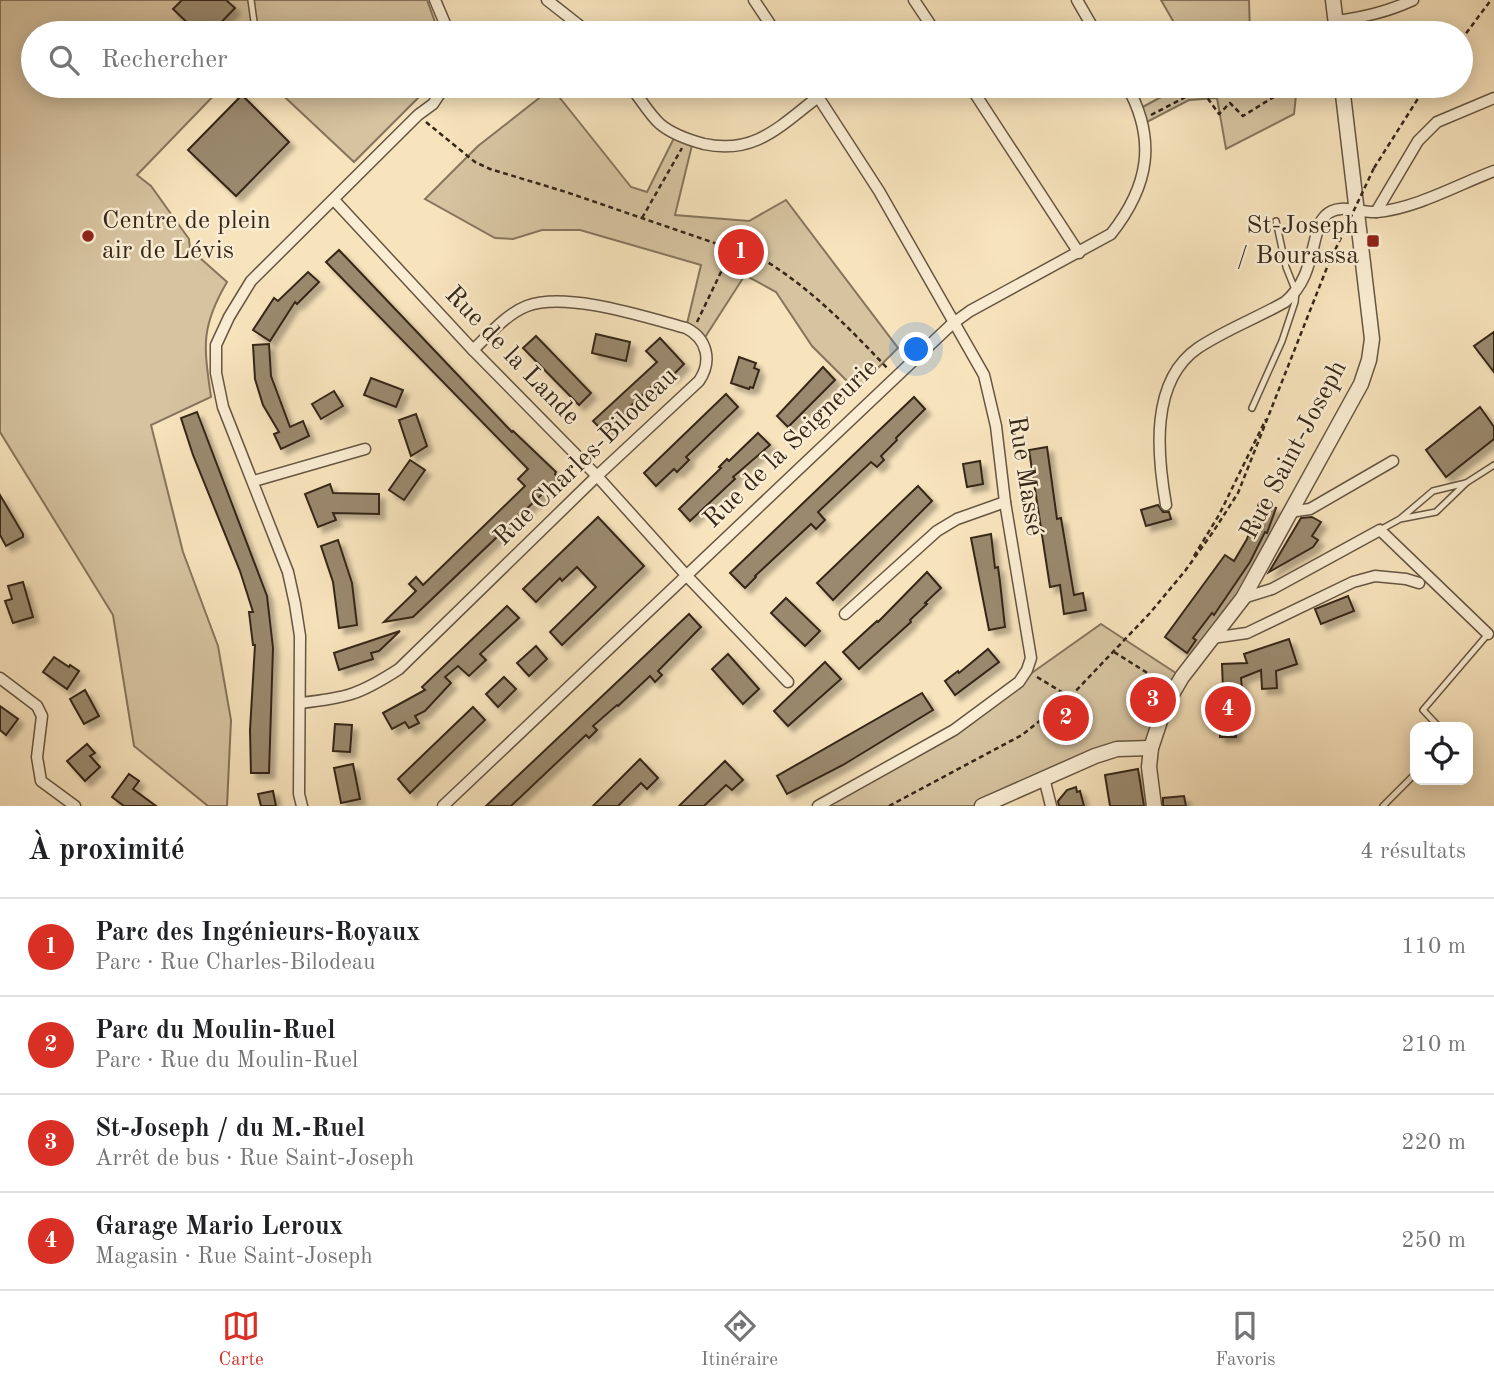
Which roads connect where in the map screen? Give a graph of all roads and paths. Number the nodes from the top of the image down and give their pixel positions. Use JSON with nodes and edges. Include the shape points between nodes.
{"nodes":[{"id":1,"x":251,"y":0,"type":"edge"},
{"id":2,"x":436,"y":0,"type":"edge"},
{"id":3,"x":547,"y":0,"type":"edge"},
{"id":4,"x":754,"y":0,"type":"edge"},
{"id":5,"x":914,"y":0,"type":"edge"},
{"id":6,"x":1077,"y":0,"type":"edge"},
{"id":7,"x":1333,"y":0,"type":"edge"},
{"id":8,"x":1413,"y":0,"type":"edge"},
{"id":9,"x":1491,"y":0,"type":"edge"},
{"id":10,"x":254,"y":21,"type":"edge"},
{"id":11,"x":444,"y":21,"type":"edge"},
{"id":12,"x":574,"y":21,"type":"edge"},
{"id":13,"x":768,"y":21,"type":"edge"},
{"id":14,"x":928,"y":21,"type":"edge"},
{"id":15,"x":1089,"y":21,"type":"edge"},
{"id":16,"x":1336,"y":21,"type":"edge"},
{"id":17,"x":1356,"y":21,"type":"edge"},
{"id":18,"x":1473,"y":24,"type":"edge"},
{"id":19,"x":437,"y":98,"type":"edge"},
{"id":20,"x":639,"y":98,"type":"edge"},
{"id":21,"x":817,"y":98,"type":"edge"},
{"id":22,"x":819,"y":98,"type":"edge"},
{"id":23,"x":978,"y":98,"type":"edge"},
{"id":24,"x":1133,"y":98,"type":"edge"},
{"id":25,"x":1184,"y":98,"type":"edge"},
{"id":26,"x":1207,"y":98,"type":"edge"},
{"id":27,"x":1272,"y":98,"type":"edge"},
{"id":28,"x":1343,"y":98,"type":"edge"},
{"id":29,"x":1418,"y":98,"type":"edge"},
{"id":30,"x":1494,"y":98,"type":"edge"},
{"id":31,"x":418,"y":115,"type":"junction"},
{"id":32,"x":1142,"y":120,"type":"junction"},
{"id":33,"x":686,"y":138,"type":"junction"},
{"id":34,"x":1494,"y":171,"type":"edge"},
{"id":35,"x":334,"y":200,"type":"junction"},
{"id":36,"x":1357,"y":211,"type":"junction"},
{"id":37,"x":1376,"y":212,"type":"junction"},
{"id":38,"x":642,"y":219,"type":"junction"},
{"id":39,"x":1276,"y":221,"type":"dead end"},
{"id":40,"x":732,"y":248,"type":"junction"},
{"id":41,"x":1079,"y":253,"type":"junction"},
{"id":42,"x":1296,"y":292,"type":"junction"},
{"id":43,"x":952,"y":324,"type":"junction"},
{"id":44,"x":692,"y":331,"type":"junction"},
{"id":45,"x":473,"y":350,"type":"junction"},
{"id":46,"x":895,"y":376,"type":"junction"},
{"id":47,"x":1275,"y":402,"type":"junction"},
{"id":48,"x":1252,"y":408,"type":"dead end"},
{"id":49,"x":365,"y":449,"type":"dead end"},
{"id":50,"x":1392,"y":461,"type":"dead end"},
{"id":51,"x":1494,"y":465,"type":"edge"},
{"id":52,"x":597,"y":476,"type":"junction"},
{"id":53,"x":254,"y":481,"type":"junction"},
{"id":54,"x":1466,"y":483,"type":"junction"},
{"id":55,"x":1005,"y":502,"type":"junction"},
{"id":56,"x":1166,"y":505,"type":"dead end"},
{"id":57,"x":1289,"y":512,"type":"junction"},
{"id":58,"x":1401,"y":519,"type":"junction"},
{"id":59,"x":1380,"y":530,"type":"junction"},
{"id":60,"x":1185,"y":571,"type":"junction"},
{"id":61,"x":686,"y":575,"type":"junction"},
{"id":62,"x":1419,"y":583,"type":"dead end"},
{"id":63,"x":1243,"y":598,"type":"junction"},
{"id":64,"x":845,"y":614,"type":"dead end"},
{"id":65,"x":1488,"y":634,"type":"joint"},
{"id":66,"x":1212,"y":638,"type":"junction"},
{"id":67,"x":1114,"y":652,"type":"junction"},
{"id":68,"x":1027,"y":670,"type":"junction"},
{"id":69,"x":0,"y":678,"type":"edge"},
{"id":70,"x":788,"y":682,"type":"dead end"},
{"id":71,"x":1175,"y":690,"type":"junction"},
{"id":72,"x":1070,"y":697,"type":"junction"},
{"id":73,"x":300,"y":703,"type":"junction"},
{"id":74,"x":1434,"y":722,"type":"edge"},
{"id":75,"x":1151,"y":748,"type":"junction"},
{"id":76,"x":1044,"y":778,"type":"junction"},
{"id":77,"x":1410,"y":779,"type":"edge"},
{"id":78,"x":75,"y":806,"type":"edge"},
{"id":79,"x":302,"y":806,"type":"edge"},
{"id":80,"x":443,"y":806,"type":"edge"},
{"id":81,"x":818,"y":806,"type":"edge"},
{"id":82,"x":888,"y":806,"type":"edge"},
{"id":83,"x":982,"y":806,"type":"edge"},
{"id":84,"x":1051,"y":806,"type":"edge"},
{"id":85,"x":1154,"y":806,"type":"edge"},
{"id":86,"x":1383,"y":806,"type":"edge"}],
"edges":[{"from":1,"to":10,"type":"lane"},
{"from":2,"to":11,"type":"street"},
{"from":3,"to":12,"type":"street"},
{"from":4,"to":13,"type":"street"},
{"from":5,"to":14,"type":"street"},
{"from":6,"to":15,"type":"street"},
{"from":7,"to":16,"type":"street"},
{"from":8,"to":17,"type":"street"},
{"from":9,"to":18,"type":"path"},
{"from":19,"to":31,"type":"street"},
{"from":20,"to":33,"type":"street","via":[[660,124]]},
{"from":21,"to":33,"type":"street","via":[[748,145],[717,146]]},
{"from":22,"to":43,"type":"street","name":"Rue Massé","via":[[879,191]]},
{"from":23,"to":41,"type":"street"},
{"from":24,"to":32,"type":"street","name":"Rue de la Seigneurie"},
{"from":25,"to":32,"type":"path"},
{"from":26,"to":27,"type":"path","via":[[1219,114],[1230,103],[1243,116]]},
{"from":28,"to":36,"type":"street","name":"Rue Saint-Joseph"},
{"from":29,"to":47,"type":"path","bridge":true,"via":[[1374,168],[1328,265]]},
{"from":30,"to":37,"type":"street","via":[[1437,122],[1418,141]]},
{"from":31,"to":35,"type":"street"},
{"from":31,"to":38,"type":"path","via":[[475,162]]},
{"from":32,"to":41,"type":"street","name":"Rue de la Seigneurie","via":[[1146,153],[1136,195],[1111,234]]},
{"from":33,"to":38,"type":"path"},
{"from":34,"to":37,"type":"street","via":[[1402,207]]},
{"from":35,"to":45,"type":"street","name":"Rue de la Lande"},
{"from":35,"to":53,"type":"street","via":[[251,281],[216,345],[223,407]]},
{"from":36,"to":37,"type":"street"},
{"from":36,"to":42,"type":"street","via":[[1333,209],[1325,215],[1307,274]]},
{"from":36,"to":57,"type":"street","name":"Rue Saint-Joseph","via":[[1372,339],[1369,360],[1361,384]]},
{"from":38,"to":40,"type":"path"},
{"from":39,"to":42,"type":"lane"},
{"from":40,"to":44,"type":"path"},
{"from":40,"to":46,"type":"path","via":[[792,277]]},
{"from":41,"to":43,"type":"street","name":"Rue de la Seigneurie"},
{"from":42,"to":48,"type":"lane","via":[[1282,341]]},
{"from":42,"to":56,"type":"street","via":[[1200,347],[1178,367],[1162,413],[1160,459]]},
{"from":43,"to":46,"type":"street","name":"Rue de la Seigneurie"},
{"from":43,"to":55,"type":"street","name":"Rue Massé","via":[[984,375],[996,426]]},
{"from":44,"to":45,"type":"street","name":"Rue Charles-Bilodeau","via":[[558,300],[525,307]]},
{"from":44,"to":52,"type":"street","name":"Rue Charles-Bilodeau","via":[[708,359],[699,381]]},
{"from":45,"to":52,"type":"street","name":"Rue de la Lande"},
{"from":46,"to":61,"type":"street","name":"Rue de la Seigneurie"},
{"from":47,"to":60,"type":"path","via":[[1219,515]]},
{"from":47,"to":60,"type":"path","via":[[1238,493]]},
{"from":49,"to":53,"type":"street"},
{"from":50,"to":57,"type":"street","via":[[1310,509]]},
{"from":51,"to":54,"type":"lane"},
{"from":52,"to":61,"type":"street","name":"Rue de la Lande"},
{"from":52,"to":73,"type":"street","name":"Rue Charles-Bilodeau","via":[[399,670],[359,693]]},
{"from":53,"to":73,"type":"street","via":[[295,604]]},
{"from":54,"to":58,"type":"lane","via":[[1433,491]]},
{"from":54,"to":58,"type":"lane","via":[[1436,512]]},
{"from":55,"to":64,"type":"street","via":[[937,531]]},
{"from":55,"to":68,"type":"street","name":"Rue Massé","via":[[1030,644]]},
{"from":57,"to":63,"type":"street","name":"Rue Saint-Joseph"},
{"from":58,"to":59,"type":"lane"},
{"from":59,"to":63,"type":"street","via":[[1272,589]]},
{"from":59,"to":65,"type":"street"},
{"from":60,"to":67,"type":"path"},
{"from":61,"to":70,"type":"street","name":"Rue de la Lande"},
{"from":61,"to":80,"type":"street","name":"Rue de la Seigneurie"},
{"from":62,"to":66,"type":"street","via":[[1375,576],[1247,633]]},
{"from":63,"to":66,"type":"street","name":"Rue Saint-Joseph"},
{"from":65,"to":74,"type":"lane","via":[[1423,710]]},
{"from":66,"to":71,"type":"street","name":"Rue Saint-Joseph"},
{"from":67,"to":71,"type":"path"},
{"from":67,"to":72,"type":"path"},
{"from":68,"to":72,"type":"path"},
{"from":68,"to":81,"type":"street","via":[[1009,691],[954,730]]},
{"from":69,"to":78,"type":"street","via":[[37,706],[42,716],[37,757],[41,782]]},
{"from":71,"to":75,"type":"street","name":"Rue Saint-Joseph"},
{"from":72,"to":82,"type":"path","via":[[1022,735]]},
{"from":73,"to":79,"type":"street"},
{"from":75,"to":76,"type":"street","via":[[1116,749]]},
{"from":75,"to":85,"type":"street","name":"Rue Saint-Joseph"},
{"from":76,"to":83,"type":"street"},
{"from":76,"to":84,"type":"street"},
{"from":77,"to":86,"type":"lane"}]}
